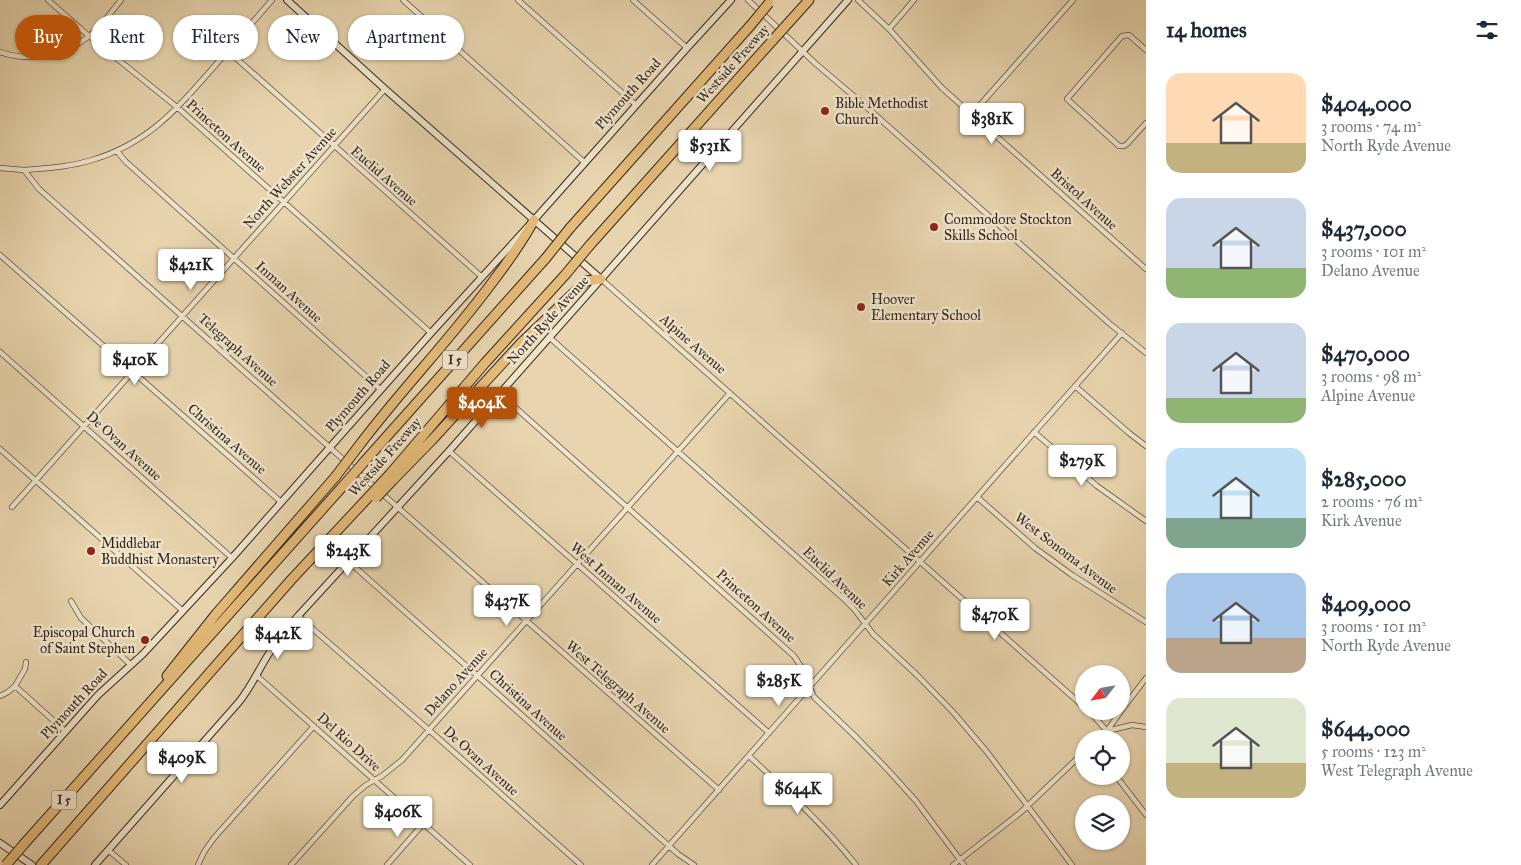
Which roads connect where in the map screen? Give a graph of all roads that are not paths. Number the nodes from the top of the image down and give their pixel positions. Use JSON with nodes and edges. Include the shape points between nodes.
{"nodes":[{"id":1,"x":48,"y":0,"type":"edge"},
{"id":2,"x":121,"y":0,"type":"edge"},
{"id":3,"x":272,"y":0,"type":"edge"},
{"id":4,"x":287,"y":0,"type":"edge"},
{"id":5,"x":403,"y":0,"type":"edge"},
{"id":6,"x":518,"y":0,"type":"edge"},
{"id":7,"x":633,"y":0,"type":"edge"},
{"id":8,"x":732,"y":0,"type":"edge"},
{"id":9,"x":748,"y":0,"type":"edge"},
{"id":10,"x":809,"y":0,"type":"edge"},
{"id":11,"x":848,"y":0,"type":"edge"},
{"id":12,"x":858,"y":0,"type":"edge"},
{"id":13,"x":914,"y":0,"type":"edge"},
{"id":14,"x":1073,"y":0,"type":"edge"},
{"id":15,"x":770,"y":2,"type":"edge"},
{"id":16,"x":258,"y":16,"type":"edge"},
{"id":17,"x":889,"y":28,"type":"junction"},
{"id":18,"x":88,"y":36,"type":"junction"},
{"id":19,"x":686,"y":48,"type":"junction"},
{"id":20,"x":1146,"y":50,"type":"edge"},
{"id":21,"x":803,"y":51,"type":"junction"},
{"id":22,"x":0,"y":52,"type":"edge"},
{"id":23,"x":220,"y":60,"type":"edge"},
{"id":24,"x":238,"y":60,"type":"edge"},
{"id":25,"x":385,"y":89,"type":"junction"},
{"id":26,"x":636,"y":105,"type":"junction"},
{"id":27,"x":178,"y":108,"type":"junction"},
{"id":28,"x":972,"y":114,"type":"junction"},
{"id":29,"x":1146,"y":123,"type":"edge"},
{"id":30,"x":334,"y":146,"type":"junction"},
{"id":31,"x":117,"y":151,"type":"junction"},
{"id":32,"x":584,"y":162,"type":"junction"},
{"id":33,"x":0,"y":168,"type":"edge"},
{"id":34,"x":24,"y":170,"type":"junction"},
{"id":35,"x":284,"y":202,"type":"junction"},
{"id":36,"x":534,"y":220,"type":"junction"},
{"id":37,"x":0,"y":255,"type":"edge"},
{"id":38,"x":234,"y":258,"type":"junction"},
{"id":39,"x":1146,"y":269,"type":"edge"},
{"id":40,"x":482,"y":277,"type":"junction"},
{"id":41,"x":601,"y":279,"type":"junction"},
{"id":42,"x":182,"y":316,"type":"junction"},
{"id":43,"x":430,"y":333,"type":"junction"},
{"id":44,"x":1122,"y":333,"type":"junction"},
{"id":45,"x":549,"y":337,"type":"junction"},
{"id":46,"x":0,"y":352,"type":"edge"},
{"id":47,"x":1146,"y":353,"type":"edge"},
{"id":48,"x":133,"y":371,"type":"junction"},
{"id":49,"x":1074,"y":386,"type":"junction"},
{"id":50,"x":380,"y":389,"type":"junction"},
{"id":51,"x":730,"y":392,"type":"junction"},
{"id":52,"x":499,"y":394,"type":"junction"},
{"id":53,"x":84,"y":426,"type":"junction"},
{"id":54,"x":1034,"y":432,"type":"junction"},
{"id":55,"x":1146,"y":446,"type":"edge"},
{"id":56,"x":330,"y":448,"type":"junction"},
{"id":57,"x":0,"y":449,"type":"edge"},
{"id":58,"x":448,"y":451,"type":"junction"},
{"id":59,"x":678,"y":451,"type":"junction"},
{"id":60,"x":345,"y":461,"type":"joint"},
{"id":61,"x":391,"y":477,"type":"junction"},
{"id":62,"x":36,"y":480,"type":"junction"},
{"id":63,"x":977,"y":496,"type":"junction"},
{"id":64,"x":281,"y":502,"type":"junction"},
{"id":65,"x":12,"y":507,"type":"dead end"},
{"id":66,"x":398,"y":507,"type":"junction"},
{"id":67,"x":628,"y":507,"type":"junction"},
{"id":68,"x":1146,"y":521,"type":"edge"},
{"id":69,"x":232,"y":558,"type":"junction"},
{"id":70,"x":348,"y":561,"type":"junction"},
{"id":71,"x":920,"y":561,"type":"junction"},
{"id":72,"x":577,"y":564,"type":"junction"},
{"id":73,"x":71,"y":601,"type":"dead end"},
{"id":74,"x":183,"y":611,"type":"junction"},
{"id":75,"x":298,"y":616,"type":"junction"},
{"id":76,"x":526,"y":621,"type":"junction"},
{"id":77,"x":1146,"y":622,"type":"edge"},
{"id":78,"x":865,"y":624,"type":"junction"},
{"id":79,"x":26,"y":662,"type":"dead end"},
{"id":80,"x":131,"y":665,"type":"junction"},
{"id":81,"x":478,"y":675,"type":"junction"},
{"id":82,"x":257,"y":676,"type":"junction"},
{"id":83,"x":1146,"y":678,"type":"edge"},
{"id":84,"x":15,"y":686,"type":"junction"},
{"id":85,"x":810,"y":687,"type":"junction"},
{"id":86,"x":0,"y":696,"type":"edge"},
{"id":87,"x":1075,"y":699,"type":"edge"},
{"id":88,"x":1130,"y":699,"type":"edge"},
{"id":89,"x":1097,"y":720,"type":"edge"},
{"id":90,"x":314,"y":726,"type":"junction"},
{"id":91,"x":1146,"y":727,"type":"edge"},
{"id":92,"x":429,"y":730,"type":"junction"},
{"id":93,"x":1106,"y":730,"type":"edge"},
{"id":94,"x":1111,"y":730,"type":"edge"},
{"id":95,"x":65,"y":731,"type":"junction"},
{"id":96,"x":768,"y":733,"type":"junction"},
{"id":97,"x":103,"y":756,"type":"junction"},
{"id":98,"x":749,"y":756,"type":"junction"},
{"id":99,"x":1075,"y":761,"type":"edge"},
{"id":100,"x":375,"y":780,"type":"junction"},
{"id":101,"x":1123,"y":785,"type":"edge"},
{"id":102,"x":719,"y":790,"type":"junction"},
{"id":103,"x":0,"y":805,"type":"edge"},
{"id":104,"x":1027,"y":806,"type":"junction"},
{"id":105,"x":1146,"y":815,"type":"edge"},
{"id":106,"x":424,"y":823,"type":"junction"},
{"id":107,"x":0,"y":842,"type":"edge"},
{"id":108,"x":669,"y":846,"type":"junction"},
{"id":109,"x":108,"y":850,"type":"junction"},
{"id":110,"x":960,"y":860,"type":"junction"},
{"id":111,"x":44,"y":862,"type":"edge"},
{"id":112,"x":6,"y":865,"type":"edge"},
{"id":113,"x":32,"y":865,"type":"edge"},
{"id":114,"x":96,"y":865,"type":"edge"},
{"id":115,"x":126,"y":865,"type":"edge"},
{"id":116,"x":198,"y":865,"type":"edge"},
{"id":117,"x":291,"y":865,"type":"edge"},
{"id":118,"x":387,"y":865,"type":"edge"},
{"id":119,"x":470,"y":865,"type":"edge"},
{"id":120,"x":580,"y":865,"type":"edge"},
{"id":121,"x":652,"y":865,"type":"edge"},
{"id":122,"x":694,"y":865,"type":"edge"},
{"id":123,"x":856,"y":865,"type":"edge"},
{"id":124,"x":953,"y":865,"type":"edge"},
{"id":125,"x":964,"y":865,"type":"edge"},
{"id":126,"x":1072,"y":865,"type":"edge"}],
"edges":[{"from":1,"to":18,"type":"street","name":"Princeton Avenue"},
{"from":2,"to":18,"type":"street"},
{"from":3,"to":16,"type":"street"},
{"from":4,"to":25,"type":"street","name":"Alpine Avenue"},
{"from":5,"to":32,"type":"street"},
{"from":6,"to":26,"type":"street"},
{"from":7,"to":19,"type":"street"},
{"from":8,"to":19,"type":"street","name":"Plymouth Road"},
{"from":9,"to":21,"type":"street"},
{"from":10,"to":61,"type":"highway","name":"Westside Freeway","number":"I 5","bridge":true,"via":[[485,363]]},
{"from":11,"to":21,"type":"street","name":"North Ryde Avenue"},
{"from":12,"to":17,"type":"street","name":"Bristol Avenue"},
{"from":13,"to":17,"type":"street"},
{"from":14,"to":28,"type":"street"},
{"from":15,"to":97,"type":"highway","name":"Westside Freeway","number":"I 5","bridge":true},
{"from":17,"to":28,"type":"street","name":"Bristol Avenue","via":[[942,88]]},
{"from":18,"to":22,"type":"street","via":[[70,48],[47,55],[20,56]]},
{"from":18,"to":27,"type":"street","name":"Princeton Avenue"},
{"from":19,"to":26,"type":"street","name":"Plymouth Road"},
{"from":20,"to":29,"type":"street","via":[[1129,35],[1122,36],[1067,99],[1119,146],[1127,144]]},
{"from":21,"to":41,"type":"street","name":"North Ryde Avenue"},
{"from":21,"to":44,"type":"street"},
{"from":23,"to":27,"type":"street"},
{"from":24,"to":30,"type":"street","name":"Euclid Avenue"},
{"from":25,"to":30,"type":"street","name":"North Webster Avenue"},
{"from":25,"to":36,"type":"street","name":"Alpine Avenue"},
{"from":26,"to":32,"type":"street","name":"Plymouth Road"},
{"from":27,"to":31,"type":"street","via":[[153,129]]},
{"from":27,"to":35,"type":"street","name":"Princeton Avenue"},
{"from":28,"to":39,"type":"street","name":"Bristol Avenue"},
{"from":30,"to":35,"type":"street","name":"North Webster Avenue"},
{"from":30,"to":40,"type":"street","name":"Euclid Avenue"},
{"from":31,"to":34,"type":"street","via":[[81,163]]},
{"from":31,"to":38,"type":"street","name":"Inman Avenue"},
{"from":32,"to":36,"type":"street","name":"Plymouth Road"},
{"from":33,"to":34,"type":"street"},
{"from":34,"to":42,"type":"street","name":"Telegraph Avenue","via":[[39,189]]},
{"from":35,"to":38,"type":"street","name":"North Webster Avenue"},
{"from":35,"to":43,"type":"street","name":"Princeton Avenue"},
{"from":36,"to":40,"type":"street","name":"Plymouth Road"},
{"from":36,"to":41,"type":"street","name":"Alpine Avenue"},
{"from":36,"to":97,"type":"highway","bridge":true,"via":[[469,315],[216,614]]},
{"from":37,"to":48,"type":"street","name":"Christina Avenue"},
{"from":38,"to":42,"type":"street","name":"North Webster Avenue"},
{"from":38,"to":50,"type":"street","name":"Inman Avenue"},
{"from":40,"to":43,"type":"street","name":"Plymouth Road"},
{"from":41,"to":45,"type":"street","name":"North Ryde Avenue"},
{"from":41,"to":51,"type":"street","name":"Alpine Avenue"},
{"from":41,"to":61,"type":"highway","via":[[586,281],[521,343],[432,440]]},
{"from":42,"to":48,"type":"street","name":"North Webster Avenue"},
{"from":42,"to":56,"type":"street","name":"Telegraph Avenue"},
{"from":43,"to":50,"type":"street","name":"Plymouth Road"},
{"from":44,"to":47,"type":"street"},
{"from":44,"to":49,"type":"street","name":"Kirk Avenue"},
{"from":45,"to":52,"type":"street","name":"North Ryde Avenue"},
{"from":45,"to":59,"type":"street","name":"Euclid Avenue"},
{"from":46,"to":53,"type":"street","name":"De Ovan Avenue"},
{"from":48,"to":53,"type":"street","name":"North Webster Avenue"},
{"from":48,"to":64,"type":"street","name":"Christina Avenue"},
{"from":49,"to":54,"type":"street","name":"Kirk Avenue"},
{"from":49,"to":55,"type":"street"},
{"from":50,"to":56,"type":"street","name":"Plymouth Road"},
{"from":51,"to":59,"type":"street","name":"Delano Avenue"},
{"from":51,"to":71,"type":"street","name":"Alpine Avenue"},
{"from":52,"to":58,"type":"street","name":"North Ryde Avenue"},
{"from":52,"to":67,"type":"street","name":"Princeton Avenue"},
{"from":53,"to":62,"type":"street","name":"North Webster Avenue"},
{"from":53,"to":69,"type":"street","name":"De Ovan Avenue"},
{"from":54,"to":63,"type":"street","name":"Kirk Avenue"},
{"from":54,"to":68,"type":"street","via":[[1097,486]]},
{"from":56,"to":60,"type":"street","name":"Telegraph Avenue"},
{"from":56,"to":64,"type":"street","name":"Plymouth Road"},
{"from":57,"to":62,"type":"street"},
{"from":58,"to":66,"type":"street","name":"North Ryde Avenue"},
{"from":58,"to":72,"type":"street","name":"West Inman Avenue"},
{"from":59,"to":67,"type":"street","name":"Delano Avenue"},
{"from":59,"to":78,"type":"street","name":"Euclid Avenue","via":[[844,599]]},
{"from":60,"to":66,"type":"street","name":"West Telegraph Avenue"},
{"from":61,"to":111,"type":"highway","number":"I 5","bridge":true,"via":[[324,553],[291,580]]},
{"from":62,"to":65,"type":"street","name":"North Webster Avenue"},
{"from":62,"to":74,"type":"street"},
{"from":63,"to":71,"type":"street","name":"Kirk Avenue"},
{"from":63,"to":77,"type":"street","name":"West Sonoma Avenue","via":[[1035,548]]},
{"from":64,"to":69,"type":"street","name":"Plymouth Road"},
{"from":66,"to":70,"type":"street","name":"North Ryde Avenue"},
{"from":66,"to":76,"type":"street","name":"West Telegraph Avenue"},
{"from":67,"to":72,"type":"street","name":"Delano Avenue"},
{"from":67,"to":85,"type":"street","name":"Princeton Avenue","via":[[785,647],[802,668]]},
{"from":69,"to":74,"type":"street","name":"Plymouth Road"},
{"from":70,"to":75,"type":"street","name":"North Ryde Avenue"},
{"from":70,"to":81,"type":"street","name":"Christina Avenue"},
{"from":71,"to":78,"type":"street","name":"Kirk Avenue"},
{"from":71,"to":87,"type":"street","name":"Alpine Avenue"},
{"from":72,"to":76,"type":"street","name":"Delano Avenue"},
{"from":72,"to":96,"type":"street","name":"West Inman Avenue"},
{"from":73,"to":80,"type":"street","via":[[81,618]]},
{"from":74,"to":80,"type":"street","name":"Plymouth Road"},
{"from":75,"to":82,"type":"street","name":"North Ryde Avenue","via":[[268,655]]},
{"from":75,"to":92,"type":"street","name":"De Ovan Avenue"},
{"from":76,"to":81,"type":"street","name":"Delano Avenue"},
{"from":76,"to":102,"type":"street","name":"West Telegraph Avenue"},
{"from":78,"to":85,"type":"street","name":"Kirk Avenue"},
{"from":78,"to":104,"type":"street","name":"Euclid Avenue","via":[[953,712]]},
{"from":79,"to":84,"type":"street"},
{"from":80,"to":95,"type":"street","name":"Plymouth Road"},
{"from":81,"to":92,"type":"street","name":"Delano Avenue"},
{"from":81,"to":108,"type":"street","name":"Christina Avenue"},
{"from":82,"to":90,"type":"street","name":"Del Rio Drive"},
{"from":82,"to":109,"type":"street","name":"North Ryde Avenue","via":[[211,735]]},
{"from":83,"to":88,"type":"street"},
{"from":84,"to":86,"type":"street"},
{"from":84,"to":95,"type":"street"},
{"from":85,"to":96,"type":"street","name":"Kirk Avenue"},
{"from":85,"to":110,"type":"street","name":"Princeton Avenue","via":[[814,697],[858,738],[916,801]]},
{"from":89,"to":93,"type":"street"},
{"from":90,"to":100,"type":"street","name":"Del Rio Drive"},
{"from":90,"to":116,"type":"street","via":[[209,844]]},
{"from":91,"to":94,"type":"street","via":[[1132,725]]},
{"from":92,"to":100,"type":"street","name":"Delano Avenue","via":[[402,760]]},
{"from":92,"to":120,"type":"street","name":"De Ovan Avenue"},
{"from":95,"to":103,"type":"street","name":"Plymouth Road"},
{"from":96,"to":98,"type":"street","name":"Kirk Avenue"},
{"from":97,"to":112,"type":"highway","name":"Westside Freeway","number":"I 5","bridge":true},
{"from":98,"to":102,"type":"street","name":"Kirk Avenue"},
{"from":98,"to":123,"type":"street","via":[[796,800]]},
{"from":99,"to":104,"type":"street"},
{"from":100,"to":106,"type":"street","name":"Del Rio Drive"},
{"from":100,"to":117,"type":"street","name":"Delano Avenue","via":[[346,802]]},
{"from":101,"to":105,"type":"street"},
{"from":102,"to":108,"type":"street","name":"Kirk Avenue"},
{"from":104,"to":110,"type":"street"},
{"from":104,"to":126,"type":"street","name":"Euclid Avenue"},
{"from":106,"to":118,"type":"street"},
{"from":106,"to":119,"type":"street","name":"Del Rio Drive"},
{"from":107,"to":113,"type":"street"},
{"from":108,"to":121,"type":"street","name":"Kirk Avenue"},
{"from":108,"to":122,"type":"street","name":"Christina Avenue"},
{"from":109,"to":114,"type":"street","name":"North Ryde Avenue"},
{"from":109,"to":115,"type":"street"},
{"from":110,"to":124,"type":"street"},
{"from":110,"to":125,"type":"street","name":"Princeton Avenue"}]}
